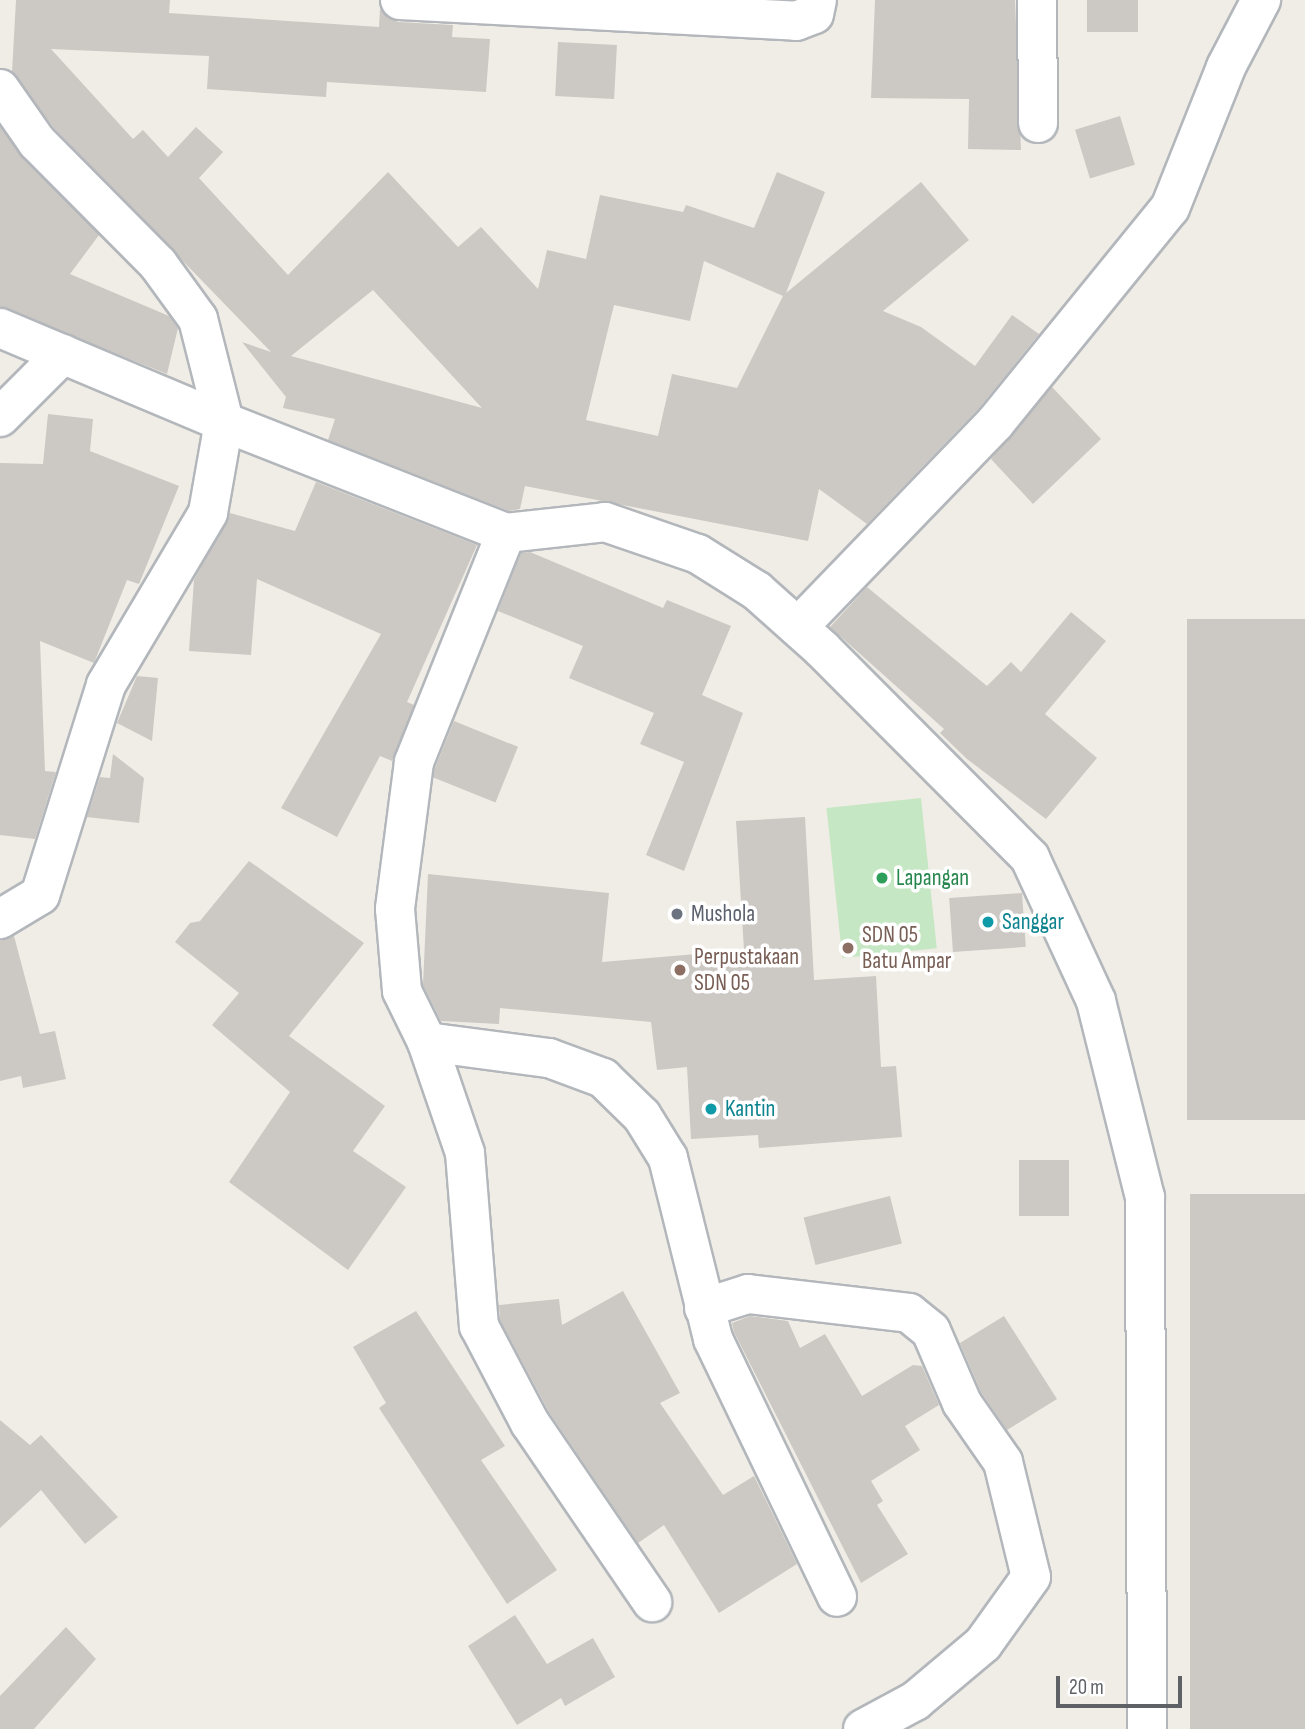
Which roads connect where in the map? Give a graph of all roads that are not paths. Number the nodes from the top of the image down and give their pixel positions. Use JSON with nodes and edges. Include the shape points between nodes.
{"nodes":[{"id":1,"x":400,"y":0,"type":"edge"},
{"id":2,"x":817,"y":0,"type":"edge"},
{"id":3,"x":1037,"y":0,"type":"edge"},
{"id":4,"x":1261,"y":0,"type":"edge"},
{"id":5,"x":0,"y":89,"type":"edge"},
{"id":6,"x":1038,"y":123,"type":"dead end"},
{"id":7,"x":0,"y":328,"type":"edge"},
{"id":8,"x":64,"y":354,"type":"junction"},
{"id":9,"x":0,"y":417,"type":"edge"},
{"id":10,"x":224,"y":422,"type":"junction"},
{"id":11,"x":506,"y":533,"type":"junction"},
{"id":12,"x":798,"y":627,"type":"junction"},
{"id":13,"x":0,"y":919,"type":"edge"},
{"id":14,"x":427,"y":1042,"type":"junction"},
{"id":15,"x":704,"y":1308,"type":"junction"},
{"id":16,"x":837,"y":1597,"type":"dead end"},
{"id":17,"x":652,"y":1602,"type":"dead end"},
{"id":18,"x":863,"y":1729,"type":"edge"},
{"id":19,"x":1147,"y":1729,"type":"edge"}],
"edges":[{"from":1,"to":2,"type":"street","via":[[775,20],[806,18]]},
{"from":3,"to":6,"type":"street"},
{"from":4,"to":12,"type":"street","via":[[1226,67],[1170,208],[995,423]]},
{"from":5,"to":10,"type":"street","via":[[37,142],[158,264],[198,319]]},
{"from":7,"to":8,"type":"street"},
{"from":8,"to":9,"type":"street"},
{"from":8,"to":10,"type":"street"},
{"from":10,"to":11,"type":"street"},
{"from":10,"to":13,"type":"street","via":[[208,513],[106,685],[40,895]]},
{"from":11,"to":12,"type":"street","via":[[605,522],[698,554],[757,591]]},
{"from":11,"to":14,"type":"street","via":[[414,762],[405,802],[395,909],[402,991]]},
{"from":12,"to":19,"type":"street","via":[[1030,858],[1096,1001],[1145,1197]]},
{"from":14,"to":15,"type":"street","via":[[549,1058],[613,1087],[642,1116],[668,1158]]},
{"from":14,"to":17,"type":"street","via":[[465,1153],[479,1326],[530,1423]]},
{"from":15,"to":16,"type":"street"},
{"from":15,"to":18,"type":"street","via":[[748,1294],[909,1313],[931,1331],[962,1403],[1003,1462],[1031,1577],[983,1644],[915,1701]]}]}
